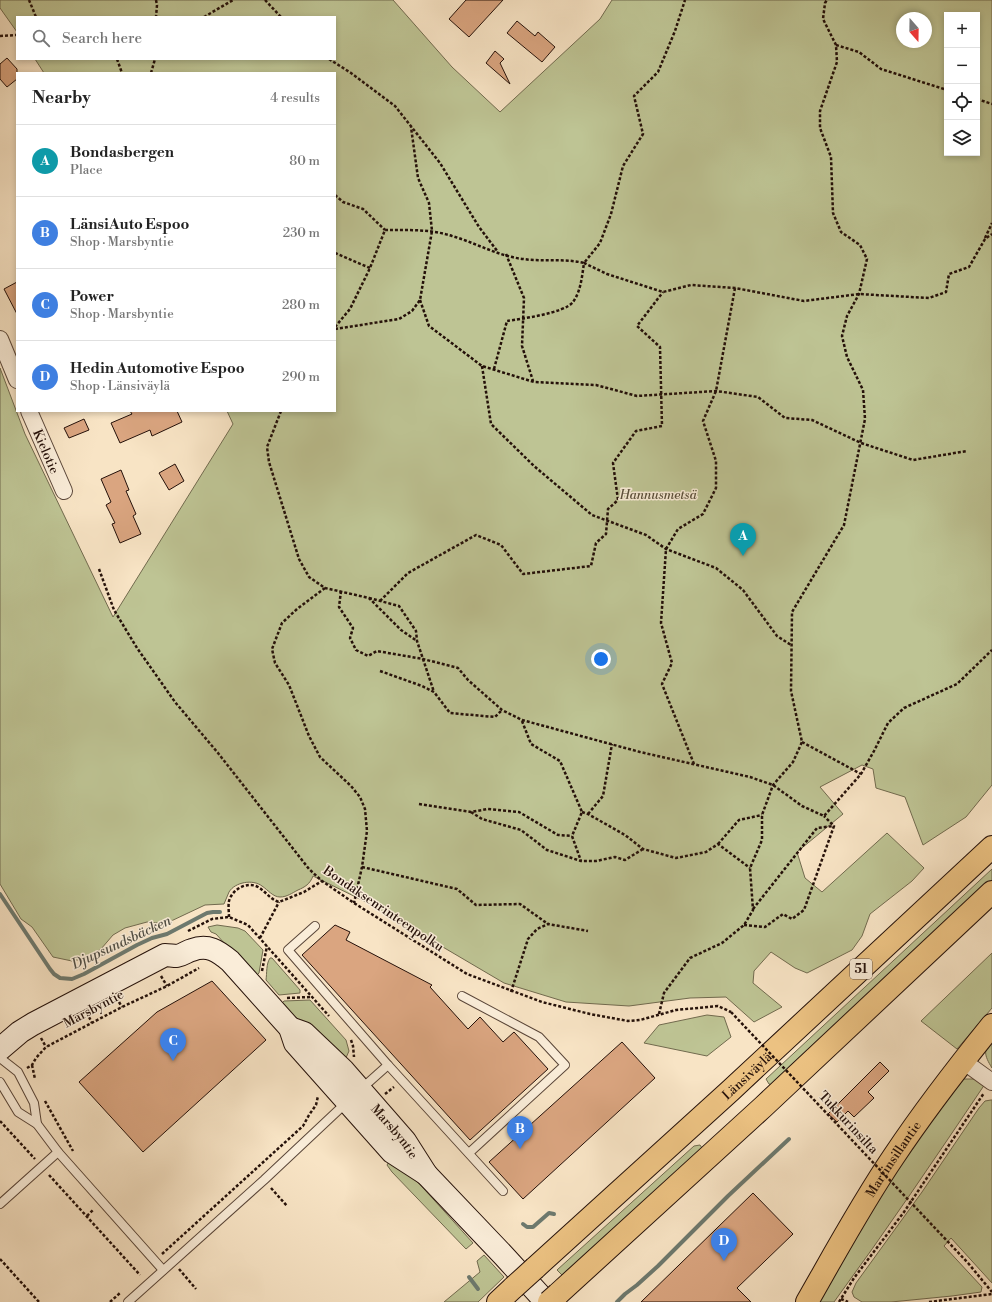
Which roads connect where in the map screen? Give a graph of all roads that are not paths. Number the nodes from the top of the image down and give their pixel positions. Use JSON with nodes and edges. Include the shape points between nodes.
{"nodes":[{"id":1,"x":0,"y":339,"type":"edge"},
{"id":2,"x":16,"y":378,"type":"edge"},
{"id":3,"x":29,"y":412,"type":"edge"},
{"id":4,"x":64,"y":491,"type":"dead end"},
{"id":5,"x":992,"y":847,"type":"edge"},
{"id":6,"x":992,"y":892,"type":"edge"},
{"id":7,"x":315,"y":926,"type":"dead end"},
{"id":8,"x":462,"y":996,"type":"dead end"},
{"id":9,"x":992,"y":1025,"type":"edge"},
{"id":10,"x":0,"y":1050,"type":"edge"},
{"id":11,"x":0,"y":1058,"type":"edge"},
{"id":12,"x":963,"y":1061,"type":"junction"},
{"id":13,"x":388,"y":1064,"type":"junction"},
{"id":14,"x":0,"y":1082,"type":"edge"},
{"id":15,"x":992,"y":1082,"type":"edge"},
{"id":16,"x":350,"y":1099,"type":"junction"},
{"id":17,"x":37,"y":1124,"type":"junction"},
{"id":18,"x":58,"y":1152,"type":"junction"},
{"id":19,"x":469,"y":1153,"type":"junction"},
{"id":20,"x":503,"y":1191,"type":"dead end"},
{"id":21,"x":0,"y":1204,"type":"edge"},
{"id":22,"x":162,"y":1270,"type":"junction"},
{"id":23,"x":551,"y":1299,"type":"edge"},
{"id":24,"x":128,"y":1302,"type":"edge"},
{"id":25,"x":498,"y":1302,"type":"edge"},
{"id":26,"x":807,"y":1302,"type":"edge"}],
"edges":[{"from":1,"to":2,"type":"street"},
{"from":3,"to":4,"type":"street","name":"Kielotie"},
{"from":5,"to":25,"type":"main road","name":"Länsiväylä","number":"51","bridge":true},
{"from":6,"to":23,"type":"main road","number":"51","via":[[763,1107]]},
{"from":7,"to":13,"type":"lane","via":[[288,950]]},
{"from":8,"to":19,"type":"lane","via":[[539,1037],[565,1065]]},
{"from":9,"to":12,"type":"main road","name":"Martinsillantie"},
{"from":10,"to":16,"type":"main road","name":"Marsbyntie","via":[[33,1024],[165,955],[179,956],[206,947],[230,960],[290,1028],[304,1033]]},
{"from":11,"to":17,"type":"lane","via":[[18,1072],[34,1103]]},
{"from":12,"to":15,"type":"street"},
{"from":12,"to":26,"type":"main road","name":"Martinsillantie","via":[[890,1162]]},
{"from":13,"to":16,"type":"lane"},
{"from":13,"to":19,"type":"lane"},
{"from":14,"to":17,"type":"lane","via":[[18,1112]]},
{"from":16,"to":22,"type":"lane","via":[[264,1180]]},
{"from":16,"to":23,"type":"main road","name":"Marsbyntie","via":[[405,1141],[426,1174],[504,1256]]},
{"from":17,"to":18,"type":"lane"},
{"from":18,"to":21,"type":"lane"},
{"from":18,"to":22,"type":"lane"},
{"from":19,"to":20,"type":"lane"},
{"from":22,"to":24,"type":"lane"}]}
